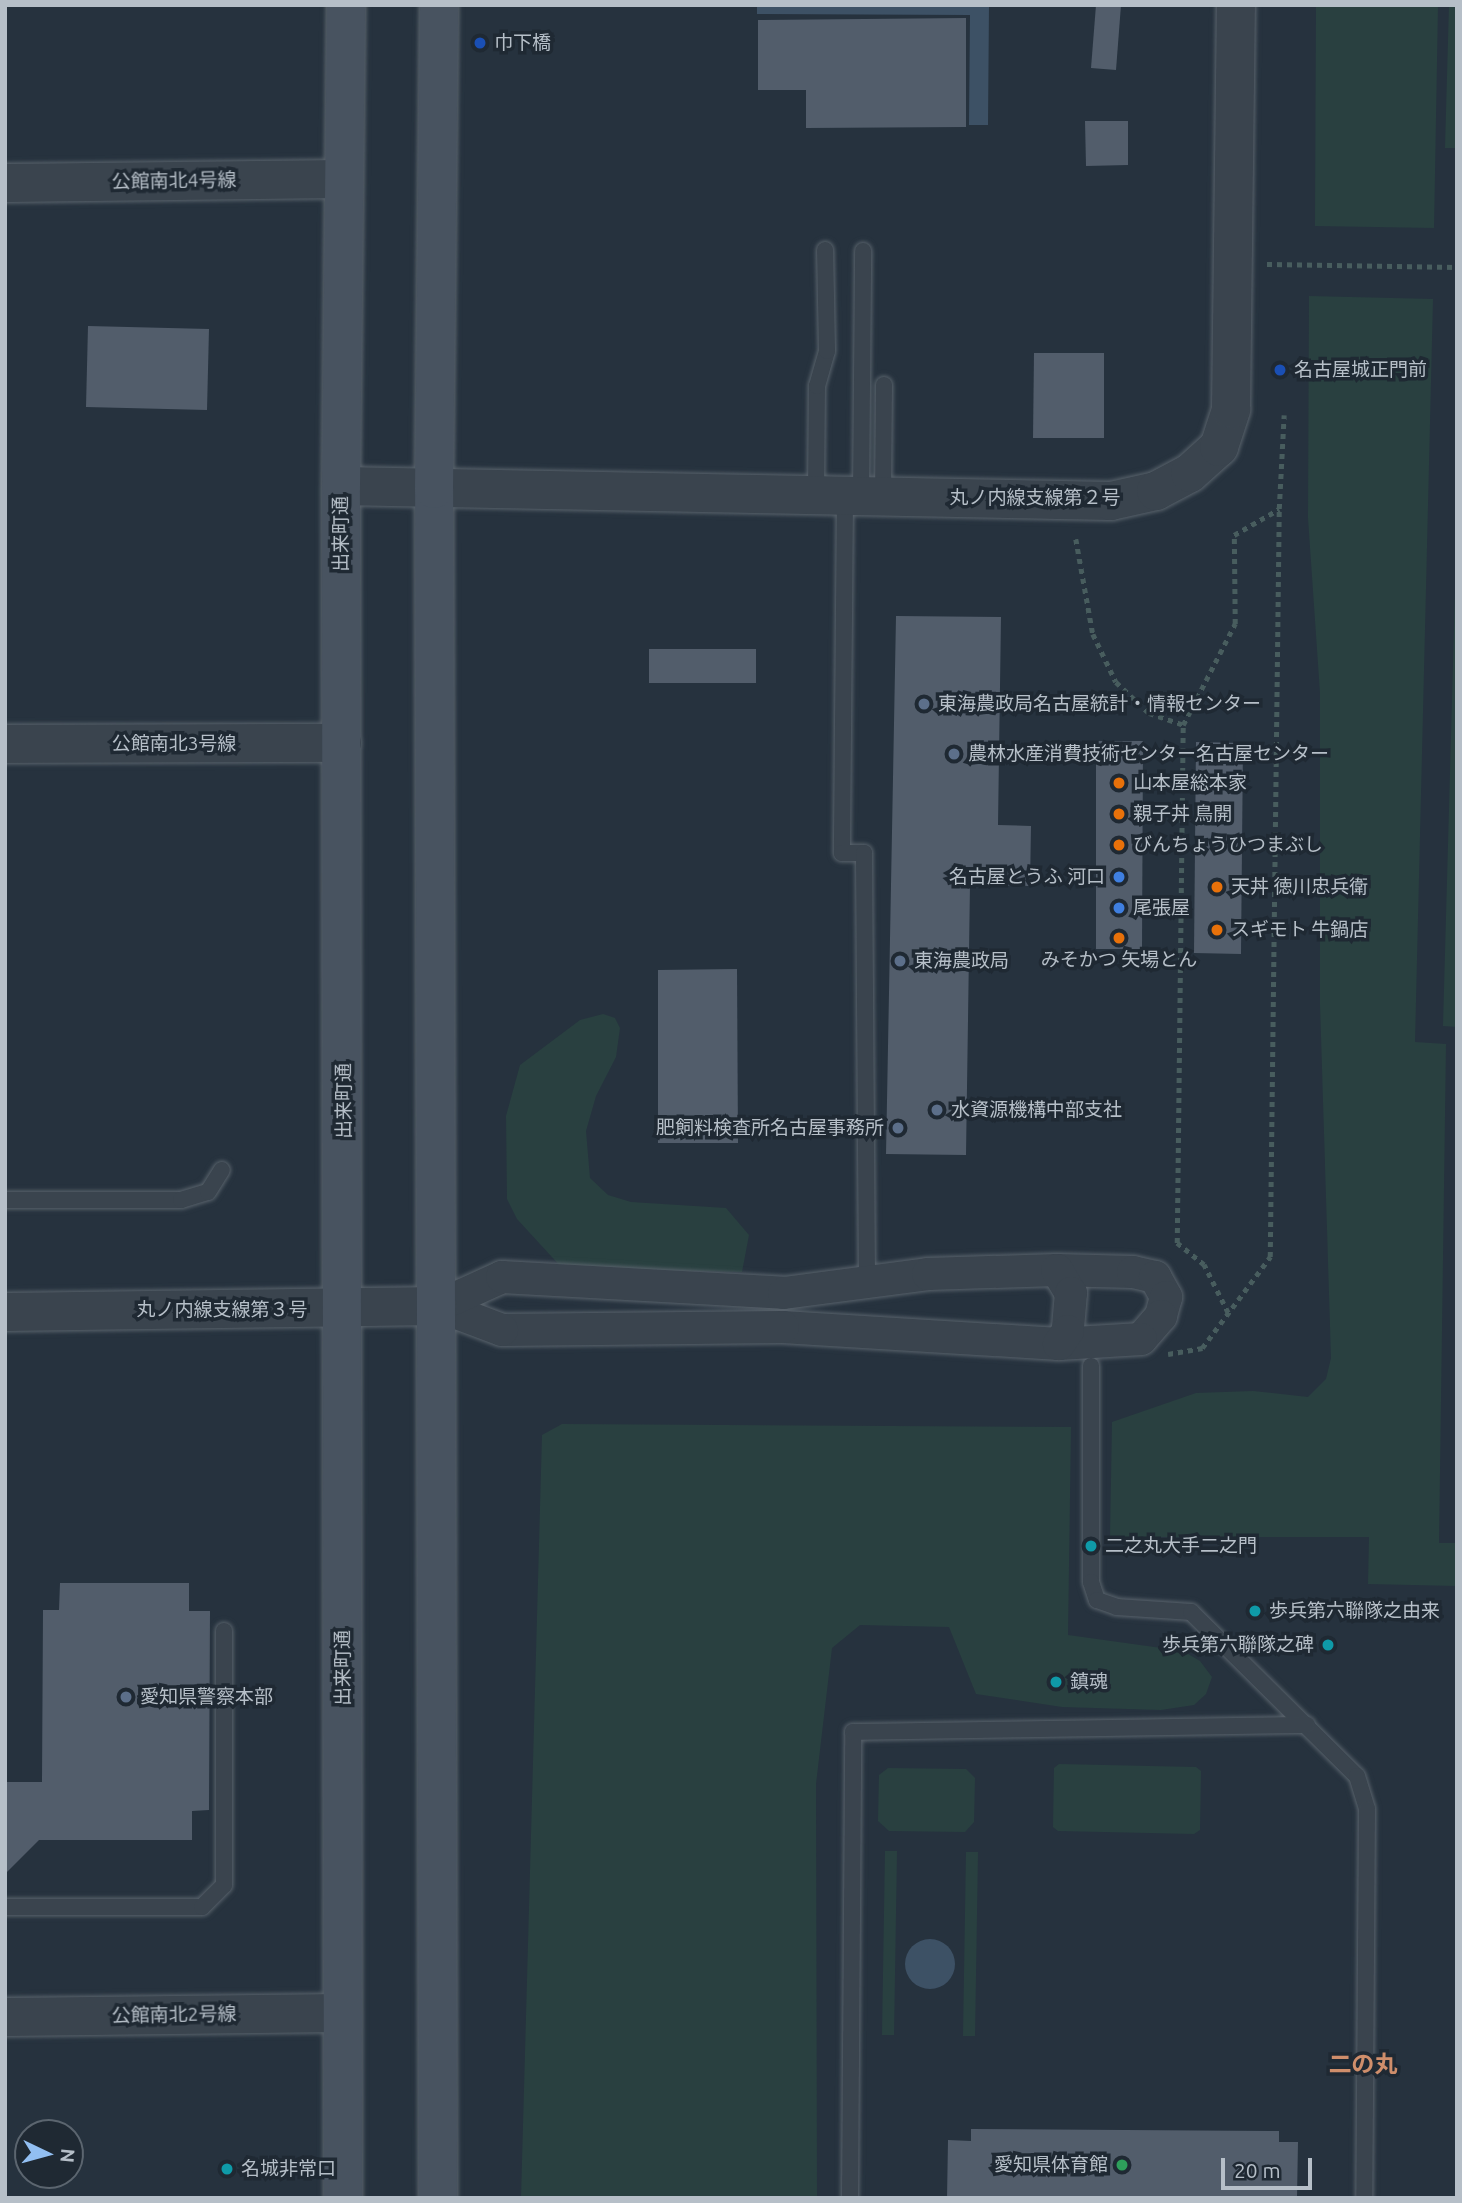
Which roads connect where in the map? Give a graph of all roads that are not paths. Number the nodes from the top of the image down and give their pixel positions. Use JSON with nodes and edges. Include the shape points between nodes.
{"nodes":[{"id":1,"x":346,"y":5,"type":"edge"},
{"id":2,"x":439,"y":5,"type":"edge"},
{"id":3,"x":1236,"y":5,"type":"edge"},
{"id":4,"x":343,"y":180,"type":"junction"},
{"id":5,"x":5,"y":183,"type":"edge"},
{"id":6,"x":825,"y":250,"type":"dead end"},
{"id":7,"x":863,"y":250,"type":"dead end"},
{"id":8,"x":884,"y":385,"type":"dead end"},
{"id":9,"x":341,"y":486,"type":"junction"},
{"id":10,"x":434,"y":489,"type":"junction"},
{"id":11,"x":851,"y":497,"type":"junction"},
{"id":12,"x":342,"y":743,"type":"junction"},
{"id":13,"x":5,"y":744,"type":"edge"},
{"id":14,"x":222,"y":1170,"type":"dead end"},
{"id":15,"x":5,"y":1200,"type":"edge"},
{"id":16,"x":1057,"y":1270,"type":"junction"},
{"id":17,"x":867,"y":1285,"type":"junction"},
{"id":18,"x":438,"y":1306,"type":"junction"},
{"id":19,"x":345,"y":1309,"type":"junction"},
{"id":20,"x":5,"y":1311,"type":"edge"},
{"id":21,"x":1059,"y":1344,"type":"junction"},
{"id":22,"x":1091,"y":1366,"type":"dead end"},
{"id":23,"x":224,"y":1631,"type":"dead end"},
{"id":24,"x":1307,"y":1725,"type":"junction"},
{"id":25,"x":5,"y":1907,"type":"edge"},
{"id":26,"x":342,"y":2013,"type":"junction"},
{"id":27,"x":5,"y":2017,"type":"edge"},
{"id":28,"x":343,"y":2198,"type":"edge"},
{"id":29,"x":438,"y":2198,"type":"edge"},
{"id":30,"x":850,"y":2198,"type":"edge"},
{"id":31,"x":1364,"y":2198,"type":"edge"}],
"edges":[{"from":1,"to":4,"type":"main road","name":"出来町通"},
{"from":2,"to":10,"type":"main road"},
{"from":3,"to":11,"type":"street","name":"丸ノ内線支線第２号","via":[[1231,408],[1219,447],[1190,473],[1156,491],[1111,501]]},
{"from":4,"to":5,"type":"street","name":"公館南北4号線"},
{"from":4,"to":9,"type":"main road","name":"出来町通"},
{"from":6,"to":11,"type":"lane","via":[[827,351],[817,386]]},
{"from":7,"to":11,"type":"lane"},
{"from":8,"to":11,"type":"lane"},
{"from":9,"to":10,"type":"street","name":"丸ノ内線支線第２号"},
{"from":9,"to":12,"type":"main road","name":"出来町通"},
{"from":10,"to":11,"type":"street","name":"丸ノ内線支線第２号"},
{"from":10,"to":18,"type":"main road"},
{"from":11,"to":17,"type":"lane","via":[[842,853],[864,853]]},
{"from":12,"to":13,"type":"street","name":"公館南北3号線"},
{"from":12,"to":19,"type":"main road","name":"出来町通"},
{"from":14,"to":15,"type":"lane","via":[[208,1192],[181,1200]]},
{"from":16,"to":17,"type":"street","via":[[928,1274]]},
{"from":16,"to":21,"type":"street","via":[[1071,1293],[1068,1331]]},
{"from":16,"to":21,"type":"street","via":[[1156,1277],[1166,1297],[1161,1316],[1141,1339]]},
{"from":17,"to":18,"type":"street","via":[[784,1293],[502,1278]]},
{"from":18,"to":19,"type":"street","name":"丸ノ内線支線第３号"},
{"from":18,"to":21,"type":"street","via":[[502,1330],[783,1327]]},
{"from":18,"to":29,"type":"main road"},
{"from":19,"to":20,"type":"street","name":"丸ノ内線支線第３号"},
{"from":19,"to":26,"type":"main road","name":"出来町通"},
{"from":22,"to":24,"type":"lane","via":[[1091,1581],[1097,1600],[1117,1607],[1191,1612]]},
{"from":23,"to":25,"type":"lane","via":[[224,1885],[202,1907]]},
{"from":24,"to":30,"type":"lane","via":[[853,1732]]},
{"from":24,"to":31,"type":"lane","via":[[1357,1776],[1367,1809]]},
{"from":26,"to":27,"type":"street","name":"公館南北2号線"},
{"from":26,"to":28,"type":"main road","name":"出来町通"}]}
